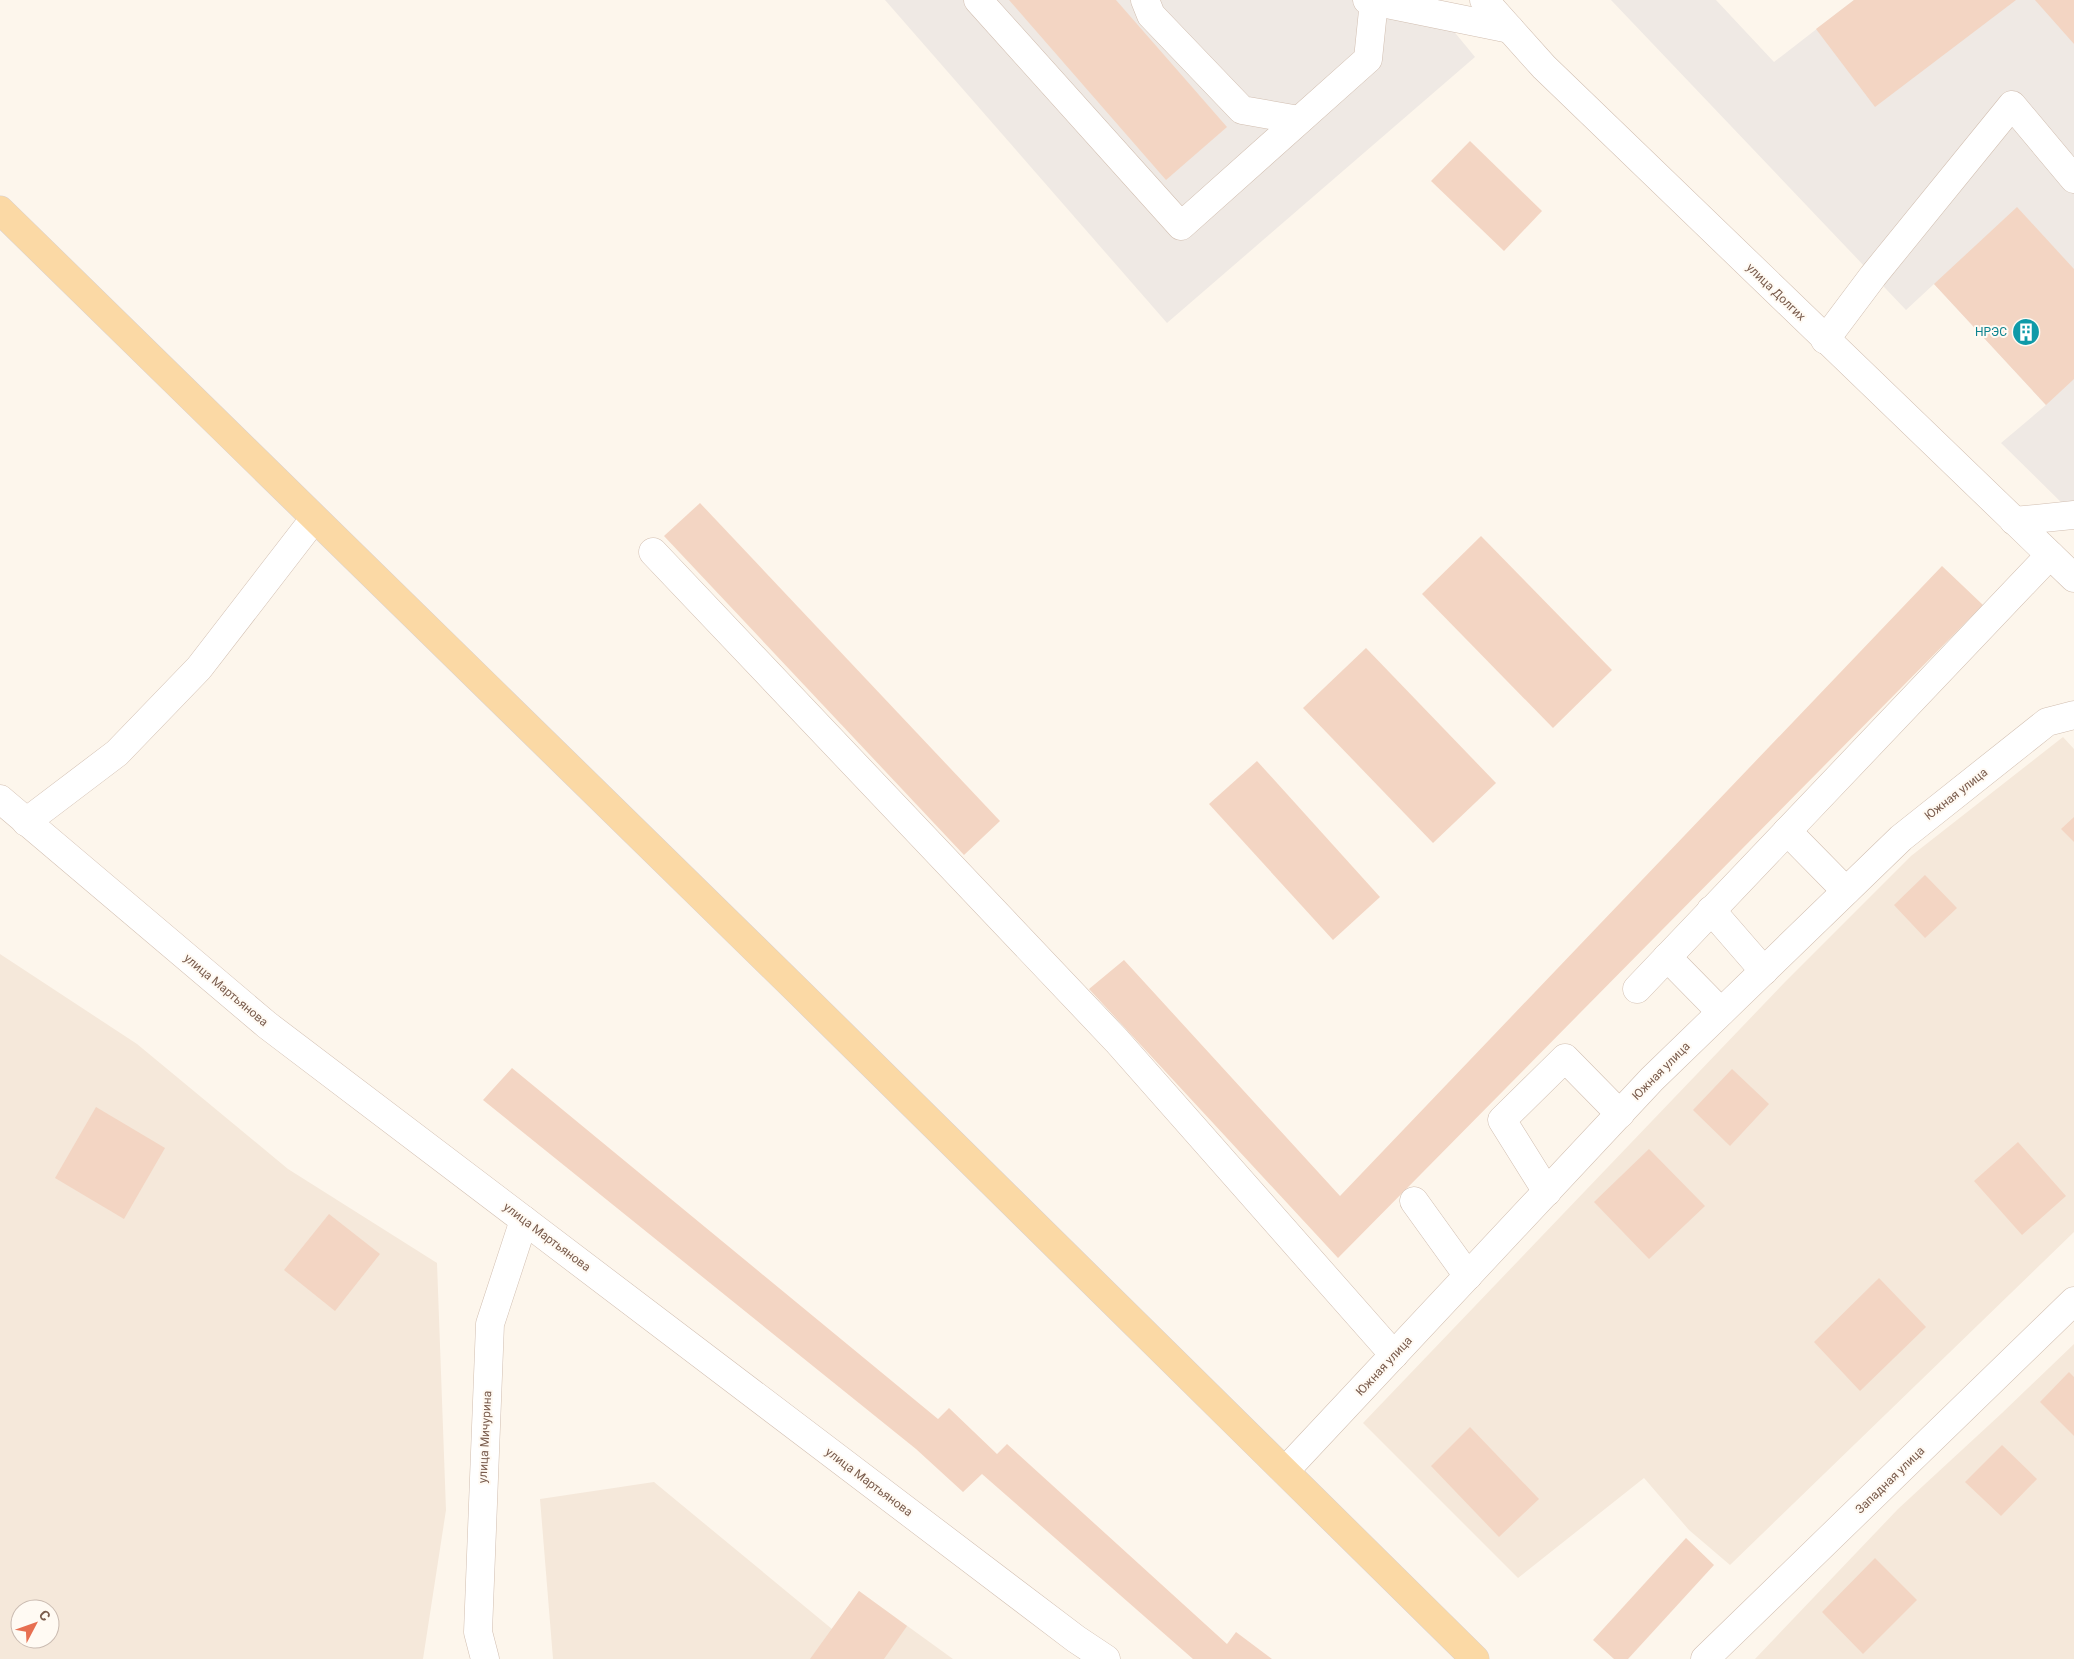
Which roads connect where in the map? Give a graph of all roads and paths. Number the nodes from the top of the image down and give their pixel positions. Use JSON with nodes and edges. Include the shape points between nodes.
{"nodes":[{"id":1,"x":978,"y":0,"type":"edge"},
{"id":2,"x":1145,"y":0,"type":"edge"},
{"id":3,"x":1484,"y":0,"type":"edge"},
{"id":4,"x":1371,"y":1,"type":"edge"},
{"id":5,"x":1510,"y":29,"type":"junction"},
{"id":6,"x":1299,"y":120,"type":"junction"},
{"id":7,"x":2074,"y":179,"type":"edge"},
{"id":8,"x":0,"y":210,"type":"edge"},
{"id":9,"x":1826,"y":340,"type":"junction"},
{"id":10,"x":2074,"y":515,"type":"edge"},
{"id":11,"x":314,"y":519,"type":"junction"},
{"id":12,"x":2014,"y":521,"type":"junction"},
{"id":13,"x":653,"y":552,"type":"dead end"},
{"id":14,"x":2050,"y":555,"type":"junction"},
{"id":15,"x":2074,"y":578,"type":"edge"},
{"id":16,"x":2074,"y":715,"type":"edge"},
{"id":17,"x":0,"y":799,"type":"edge"},
{"id":18,"x":26,"y":822,"type":"junction"},
{"id":19,"x":1787,"y":832,"type":"junction"},
{"id":20,"x":1846,"y":891,"type":"junction"},
{"id":21,"x":1711,"y":910,"type":"junction"},
{"id":22,"x":1668,"y":956,"type":"junction"},
{"id":23,"x":1764,"y":971,"type":"junction"},
{"id":24,"x":1637,"y":989,"type":"dead end"},
{"id":25,"x":1721,"y":1012,"type":"junction"},
{"id":26,"x":1620,"y":1114,"type":"junction"},
{"id":27,"x":1547,"y":1192,"type":"junction"},
{"id":28,"x":1414,"y":1201,"type":"dead end"},
{"id":29,"x":524,"y":1220,"type":"junction"},
{"id":30,"x":1468,"y":1276,"type":"junction"},
{"id":31,"x":2074,"y":1301,"type":"edge"},
{"id":32,"x":1394,"y":1355,"type":"junction"},
{"id":33,"x":1286,"y":1471,"type":"junction"},
{"id":34,"x":485,"y":1659,"type":"edge"},
{"id":35,"x":1106,"y":1659,"type":"edge"},
{"id":36,"x":1474,"y":1659,"type":"edge"},
{"id":37,"x":1705,"y":1659,"type":"edge"}],
"edges":[{"from":1,"to":6,"type":"street","via":[[1181,226]]},
{"from":2,"to":6,"type":"street","via":[[1151,15],[1242,110]]},
{"from":3,"to":5,"type":"street","name":"улица Долгих"},
{"from":4,"to":5,"type":"street"},
{"from":4,"to":6,"type":"street","via":[[1368,59]]},
{"from":5,"to":9,"type":"street","name":"улица Долгих","via":[[1544,67]]},
{"from":7,"to":9,"type":"street","via":[[2012,106],[1873,276]]},
{"from":8,"to":11,"type":"main road"},
{"from":9,"to":12,"type":"street","name":"улица Долгих"},
{"from":10,"to":12,"type":"street"},
{"from":11,"to":18,"type":"street","via":[[199,668],[116,753]]},
{"from":11,"to":33,"type":"main road"},
{"from":12,"to":14,"type":"street","name":"улица Долгих"},
{"from":13,"to":32,"type":"street","via":[[1117,1041]]},
{"from":14,"to":15,"type":"street","name":"улица Долгих"},
{"from":14,"to":19,"type":"street"},
{"from":16,"to":20,"type":"street","name":"Южная улица","via":[[2047,722],[1901,838]]},
{"from":17,"to":18,"type":"street","name":"улица Мартьянова"},
{"from":18,"to":29,"type":"street","name":"улица Мартьянова","via":[[267,1025]]},
{"from":19,"to":20,"type":"street"},
{"from":19,"to":21,"type":"street"},
{"from":20,"to":23,"type":"street","name":"Южная улица"},
{"from":21,"to":22,"type":"street"},
{"from":21,"to":23,"type":"street"},
{"from":22,"to":24,"type":"street"},
{"from":22,"to":25,"type":"street"},
{"from":23,"to":25,"type":"street","name":"Южная улица"},
{"from":25,"to":26,"type":"street","name":"Южная улица"},
{"from":26,"to":27,"type":"street","name":"Южная улица"},
{"from":26,"to":27,"type":"street","via":[[1565,1058],[1502,1120]]},
{"from":27,"to":30,"type":"street","name":"Южная улица"},
{"from":28,"to":30,"type":"street"},
{"from":29,"to":34,"type":"street","name":"улица Мичурина","via":[[490,1324],[478,1632]]},
{"from":29,"to":35,"type":"street","name":"улица Мартьянова"},
{"from":30,"to":32,"type":"street","name":"Южная улица"},
{"from":31,"to":37,"type":"street","name":"Западная улица"},
{"from":32,"to":33,"type":"street","name":"Южная улица"},
{"from":33,"to":36,"type":"main road"}]}
